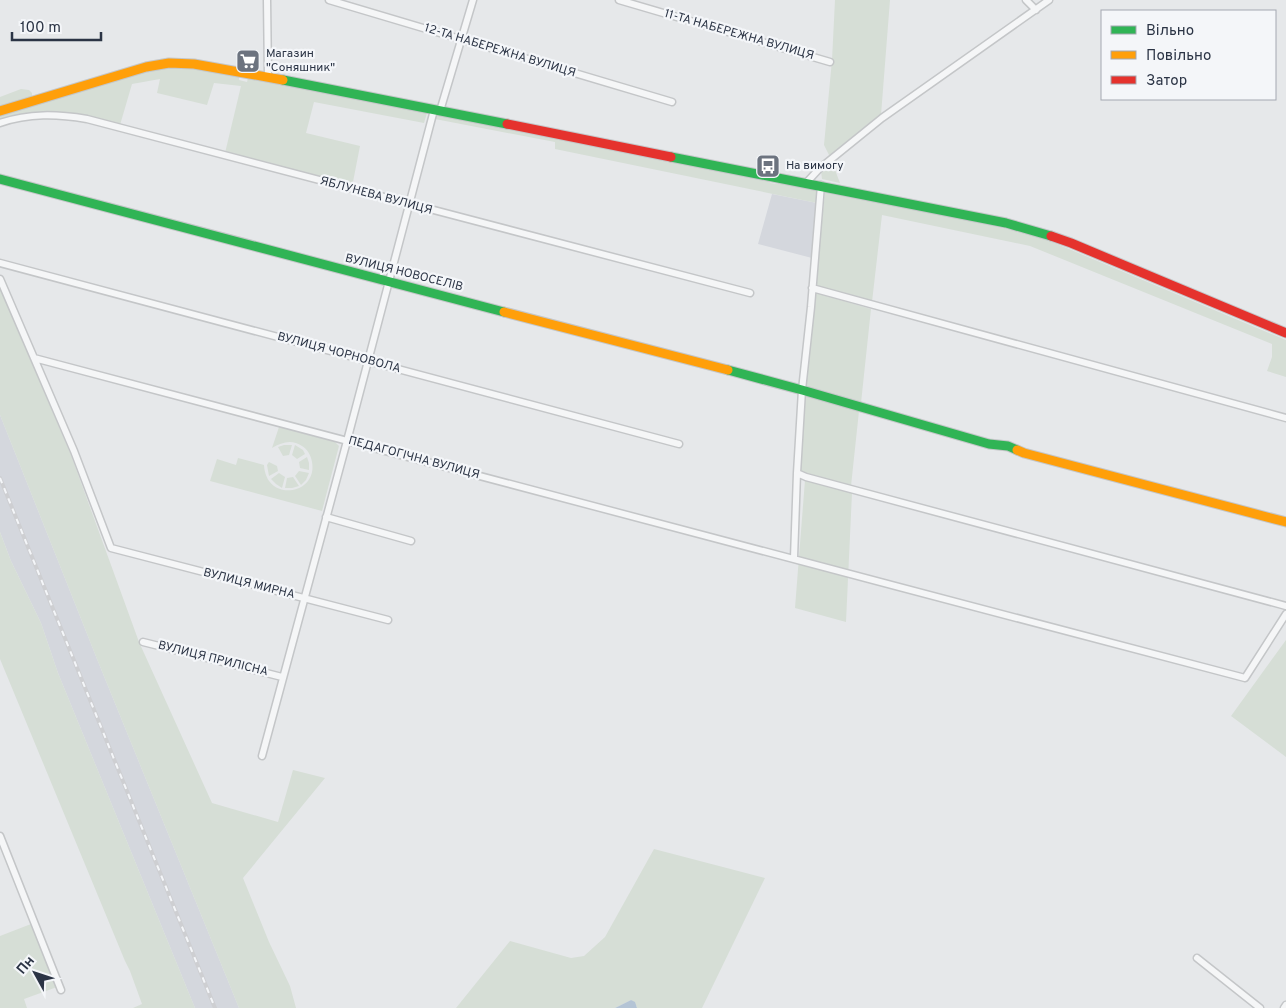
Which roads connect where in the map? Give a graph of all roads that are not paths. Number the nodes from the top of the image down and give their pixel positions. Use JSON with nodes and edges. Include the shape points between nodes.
{"nodes":[{"id":1,"x":267,"y":0,"type":"edge"},
{"id":2,"x":329,"y":0,"type":"edge"},
{"id":3,"x":473,"y":0,"type":"edge"},
{"id":4,"x":619,"y":0,"type":"edge"},
{"id":5,"x":1026,"y":0,"type":"edge"},
{"id":6,"x":1049,"y":0,"type":"edge"},
{"id":7,"x":1036,"y":10,"type":"junction"},
{"id":8,"x":461,"y":39,"type":"junction"},
{"id":9,"x":830,"y":62,"type":"dead end"},
{"id":10,"x":268,"y":77,"type":"junction"},
{"id":11,"x":672,"y":102,"type":"dead end"},
{"id":12,"x":0,"y":111,"type":"edge"},
{"id":13,"x":437,"y":111,"type":"junction"},
{"id":14,"x":0,"y":123,"type":"edge"},
{"id":15,"x":0,"y":179,"type":"edge"},
{"id":16,"x":807,"y":182,"type":"junction"},
{"id":17,"x":821,"y":185,"type":"junction"},
{"id":18,"x":409,"y":204,"type":"junction"},
{"id":19,"x":0,"y":263,"type":"edge"},
{"id":20,"x":0,"y":279,"type":"edge"},
{"id":21,"x":388,"y":282,"type":"junction"},
{"id":22,"x":812,"y":288,"type":"junction"},
{"id":23,"x":750,"y":294,"type":"dead end"},
{"id":24,"x":1286,"y":333,"type":"edge"},
{"id":25,"x":34,"y":358,"type":"junction"},
{"id":26,"x":368,"y":360,"type":"junction"},
{"id":27,"x":802,"y":390,"type":"junction"},
{"id":28,"x":1286,"y":418,"type":"edge"},
{"id":29,"x":347,"y":441,"type":"junction"},
{"id":30,"x":679,"y":444,"type":"dead end"},
{"id":31,"x":797,"y":473,"type":"junction"},
{"id":32,"x":326,"y":517,"type":"junction"},
{"id":33,"x":1286,"y":522,"type":"edge"},
{"id":34,"x":411,"y":541,"type":"dead end"},
{"id":35,"x":794,"y":558,"type":"junction"},
{"id":36,"x":304,"y":598,"type":"junction"},
{"id":37,"x":1286,"y":606,"type":"edge"},
{"id":38,"x":1286,"y":614,"type":"edge"},
{"id":39,"x":388,"y":620,"type":"dead end"},
{"id":40,"x":143,"y":642,"type":"dead end"},
{"id":41,"x":282,"y":677,"type":"junction"},
{"id":42,"x":262,"y":756,"type":"dead end"},
{"id":43,"x":0,"y":836,"type":"edge"},
{"id":44,"x":1197,"y":958,"type":"dead end"},
{"id":45,"x":61,"y":990,"type":"dead end"},
{"id":46,"x":1260,"y":1008,"type":"edge"}],
"edges":[{"from":1,"to":10,"type":"street"},
{"from":2,"to":8,"type":"street","name":"12-ТА НАБЕРЕЖНА ВУЛИЦЯ"},
{"from":3,"to":8,"type":"street"},
{"from":4,"to":9,"type":"street","name":"11-ТА НАБЕРЕЖНА ВУЛИЦЯ"},
{"from":5,"to":7,"type":"street"},
{"from":6,"to":7,"type":"street"},
{"from":7,"to":16,"type":"street","via":[[882,118]]},
{"from":8,"to":11,"type":"street","name":"12-ТА НАБЕРЕЖНА ВУЛИЦЯ"},
{"from":8,"to":13,"type":"street"},
{"from":10,"to":12,"type":"street","via":[[194,64],[169,63],[146,66]]},
{"from":10,"to":13,"type":"street"},
{"from":13,"to":16,"type":"street"},
{"from":13,"to":18,"type":"street"},
{"from":14,"to":18,"type":"street","name":"ЯБЛУНЕВА ВУЛИЦЯ","via":[[44,115],[88,120]]},
{"from":15,"to":21,"type":"street","name":"ВУЛИЦЯ НОВОСЕЛІВ"},
{"from":16,"to":17,"type":"street"},
{"from":17,"to":22,"type":"street"},
{"from":17,"to":24,"type":"street","via":[[1006,222],[1036,231]]},
{"from":18,"to":21,"type":"street"},
{"from":18,"to":23,"type":"street","name":"ЯБЛУНЕВА ВУЛИЦЯ"},
{"from":19,"to":26,"type":"street","name":"ВУЛИЦЯ ЧОРНОВОЛА"},
{"from":20,"to":25,"type":"street"},
{"from":21,"to":26,"type":"street"},
{"from":21,"to":27,"type":"street","name":"ВУЛИЦЯ НОВОСЕЛІВ"},
{"from":22,"to":27,"type":"street"},
{"from":22,"to":28,"type":"street"},
{"from":25,"to":29,"type":"street","name":"ПЕДАГОГІЧНА ВУЛИЦЯ"},
{"from":25,"to":36,"type":"street","name":"ВУЛИЦЯ МИРНА","via":[[111,548]]},
{"from":26,"to":29,"type":"street"},
{"from":26,"to":30,"type":"street","name":"ВУЛИЦЯ ЧОРНОВОЛА"},
{"from":27,"to":31,"type":"street"},
{"from":27,"to":33,"type":"street","name":"ВУЛИЦЯ НОВОСЕЛІВ","via":[[989,444],[1008,446],[1024,454]]},
{"from":29,"to":32,"type":"street"},
{"from":29,"to":35,"type":"street","name":"ПЕДАГОГІЧНА ВУЛИЦЯ"},
{"from":31,"to":35,"type":"street"},
{"from":31,"to":37,"type":"street"},
{"from":32,"to":34,"type":"street"},
{"from":32,"to":36,"type":"street"},
{"from":35,"to":38,"type":"street","name":"ПЕДАГОГІЧНА ВУЛИЦЯ","via":[[1245,678]]},
{"from":36,"to":39,"type":"street","name":"ВУЛИЦЯ МИРНА"},
{"from":36,"to":41,"type":"street"},
{"from":40,"to":41,"type":"street","name":"ВУЛИЦЯ ПРИЛІСНА"},
{"from":41,"to":42,"type":"street"},
{"from":43,"to":45,"type":"street"},
{"from":44,"to":46,"type":"street"}]}
